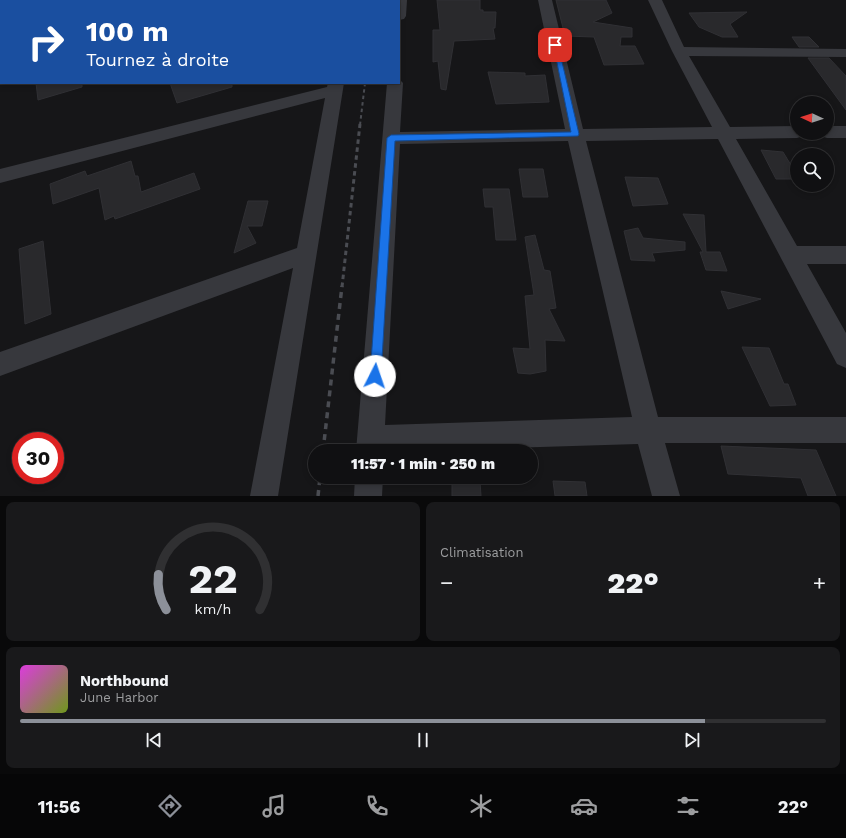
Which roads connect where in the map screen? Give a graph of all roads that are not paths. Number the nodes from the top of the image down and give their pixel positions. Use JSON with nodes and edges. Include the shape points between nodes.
{"nodes":[{"id":1,"x":545,"y":0,"type":"edge"},
{"id":2,"x":655,"y":0,"type":"edge"},
{"id":3,"x":679,"y":51,"type":"junction"},
{"id":4,"x":846,"y":53,"type":"edge"},
{"id":5,"x":395,"y":84,"type":"edge"},
{"id":6,"x":335,"y":86,"type":"edge"},
{"id":7,"x":790,"y":132,"type":"edge"},
{"id":8,"x":834,"y":132,"type":"edge"},
{"id":9,"x":846,"y":132,"type":"edge"},
{"id":10,"x":724,"y":133,"type":"junction"},
{"id":11,"x":575,"y":134,"type":"junction"},
{"id":12,"x":391,"y":138,"type":"junction"},
{"id":13,"x":0,"y":176,"type":"edge"},
{"id":14,"x":306,"y":254,"type":"junction"},
{"id":15,"x":791,"y":255,"type":"junction"},
{"id":16,"x":846,"y":255,"type":"edge"},
{"id":17,"x":846,"y":356,"type":"edge"},
{"id":18,"x":0,"y":364,"type":"edge"},
{"id":19,"x":648,"y":430,"type":"junction"},
{"id":20,"x":846,"y":430,"type":"edge"},
{"id":21,"x":371,"y":444,"type":"edge"},
{"id":22,"x":389,"y":444,"type":"edge"},
{"id":23,"x":369,"y":484,"type":"edge"},
{"id":24,"x":264,"y":496,"type":"edge"},
{"id":25,"x":368,"y":496,"type":"edge"},
{"id":26,"x":666,"y":496,"type":"edge"}],
"edges":[{"from":1,"to":11,"type":"street"},
{"from":2,"to":3,"type":"street"},
{"from":3,"to":4,"type":"street"},
{"from":3,"to":10,"type":"street"},
{"from":5,"to":12,"type":"street"},
{"from":6,"to":13,"type":"street"},
{"from":6,"to":14,"type":"street"},
{"from":7,"to":10,"type":"street"},
{"from":8,"to":9,"type":"street"},
{"from":10,"to":11,"type":"street"},
{"from":10,"to":15,"type":"street"},
{"from":11,"to":12,"type":"street"},
{"from":11,"to":19,"type":"street"},
{"from":12,"to":21,"type":"street"},
{"from":14,"to":18,"type":"street"},
{"from":14,"to":24,"type":"street"},
{"from":15,"to":16,"type":"street"},
{"from":15,"to":17,"type":"street"},
{"from":19,"to":20,"type":"street"},
{"from":19,"to":22,"type":"street"},
{"from":19,"to":26,"type":"street"},
{"from":23,"to":25,"type":"street"}]}
